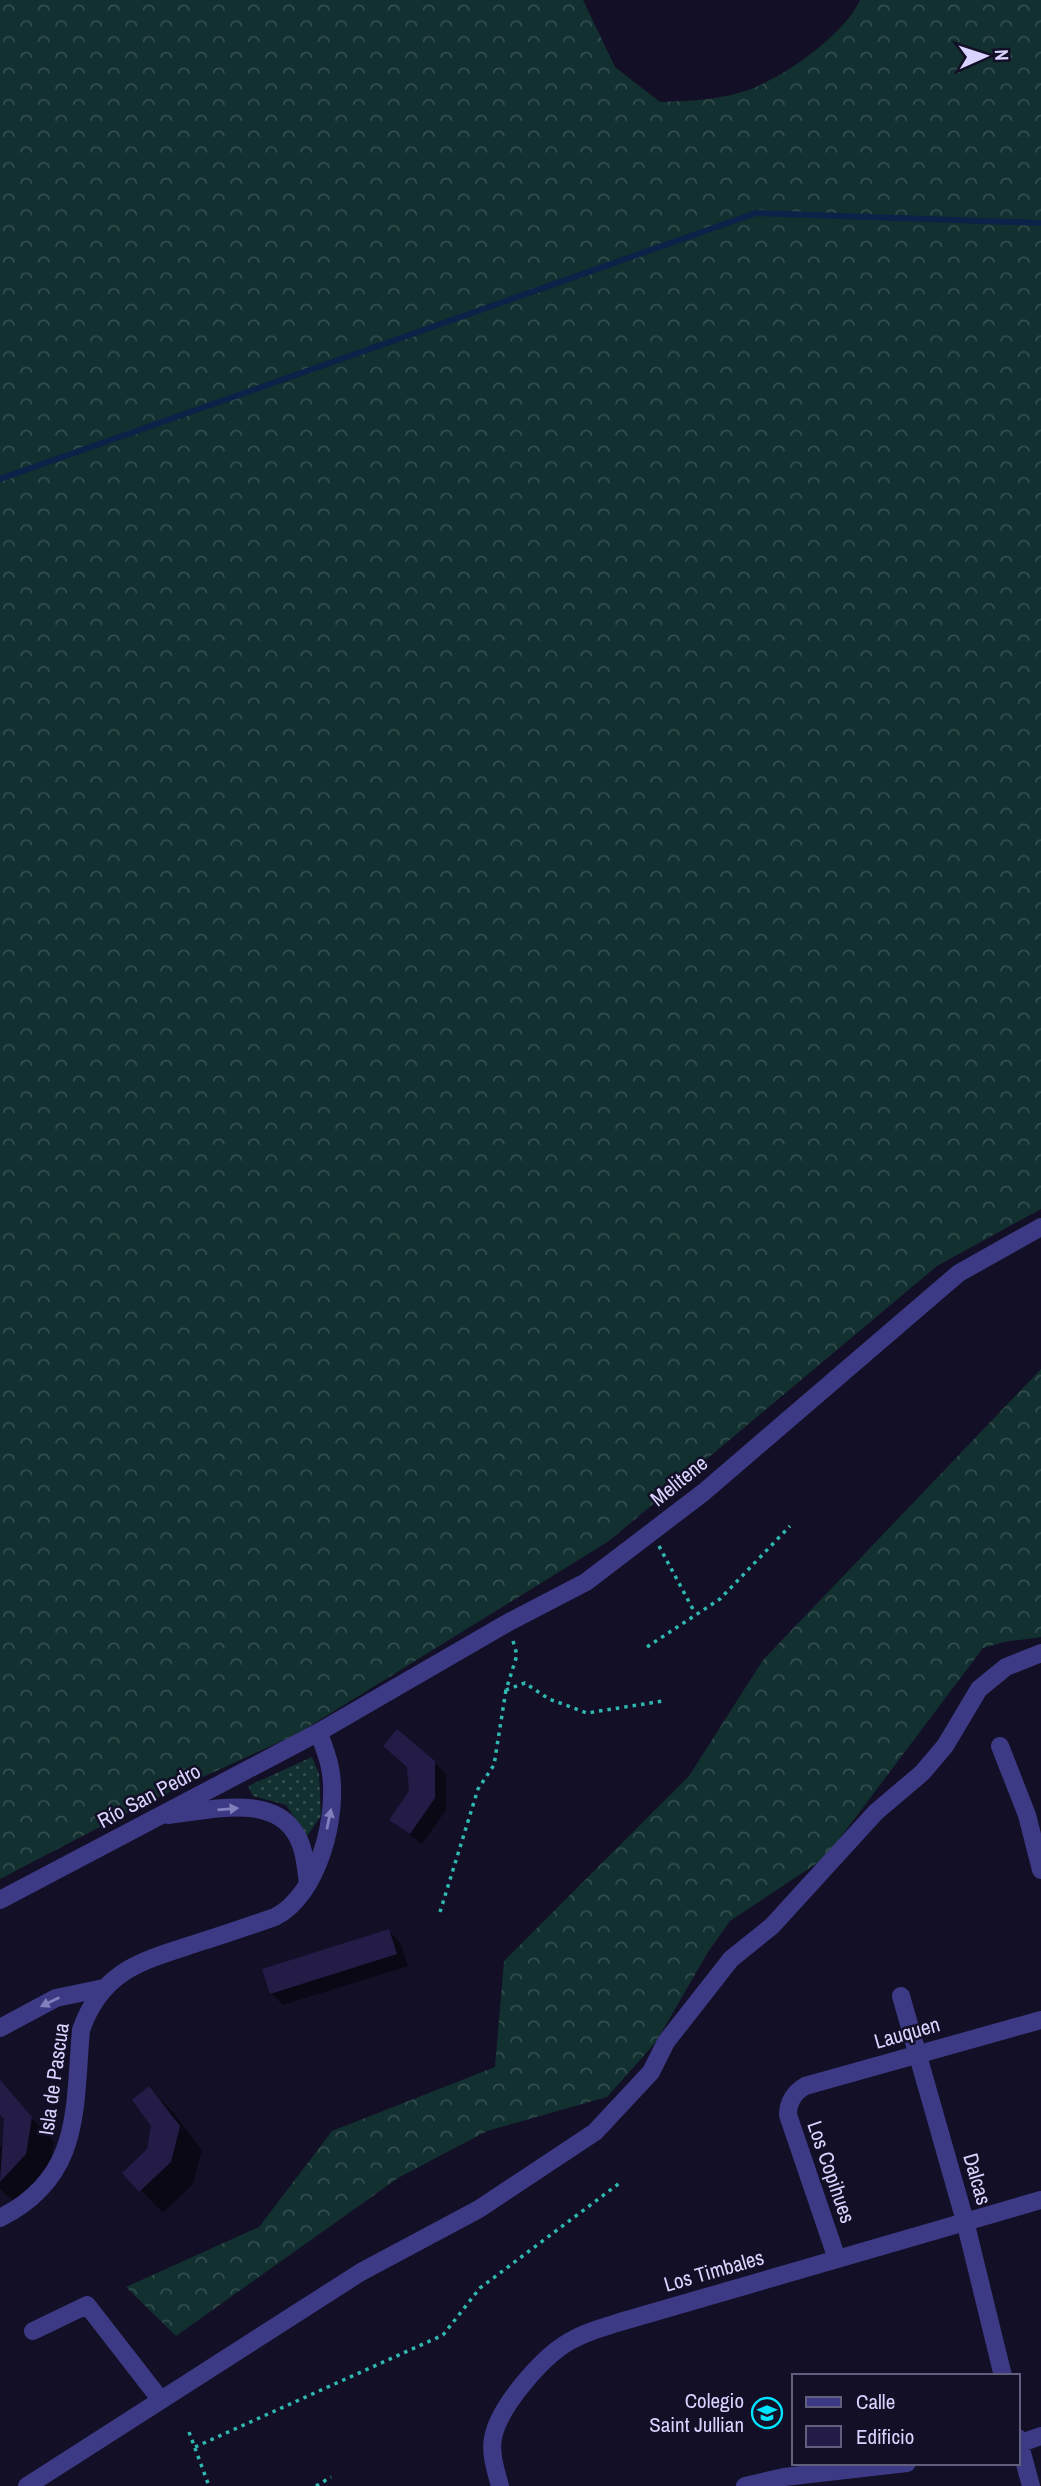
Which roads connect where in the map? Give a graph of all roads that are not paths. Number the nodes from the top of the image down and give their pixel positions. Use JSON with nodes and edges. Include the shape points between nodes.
{"nodes":[{"id":1,"x":1041,"y":1227,"type":"edge"},
{"id":2,"x":1041,"y":1653,"type":"edge"},
{"id":3,"x":318,"y":1732,"type":"junction"},
{"id":4,"x":1000,"y":1746,"type":"dead end"},
{"id":5,"x":1034,"y":1813,"type":"edge"},
{"id":6,"x":160,"y":1816,"type":"junction"},
{"id":7,"x":1041,"y":1870,"type":"edge"},
{"id":8,"x":308,"y":1884,"type":"junction"},
{"id":9,"x":0,"y":1900,"type":"edge"},
{"id":10,"x":104,"y":1988,"type":"junction"},
{"id":11,"x":901,"y":1996,"type":"dead end"},
{"id":12,"x":1041,"y":2020,"type":"edge"},
{"id":13,"x":0,"y":2028,"type":"edge"},
{"id":14,"x":917,"y":2053,"type":"junction"},
{"id":15,"x":791,"y":2099,"type":"joint"},
{"id":16,"x":1041,"y":2200,"type":"edge"},
{"id":17,"x":0,"y":2218,"type":"edge"},
{"id":18,"x":965,"y":2221,"type":"junction"},
{"id":19,"x":837,"y":2259,"type":"junction"},
{"id":20,"x":33,"y":2331,"type":"dead end"},
{"id":21,"x":1003,"y":2374,"type":"edge"},
{"id":22,"x":160,"y":2399,"type":"junction"},
{"id":23,"x":1041,"y":2436,"type":"edge"},
{"id":24,"x":1020,"y":2442,"type":"edge"},
{"id":25,"x":1020,"y":2446,"type":"edge"},
{"id":26,"x":889,"y":2465,"type":"edge"},
{"id":27,"x":27,"y":2486,"type":"edge"},
{"id":28,"x":500,"y":2486,"type":"edge"},
{"id":29,"x":745,"y":2486,"type":"edge"},
{"id":30,"x":1031,"y":2486,"type":"edge"}],
"edges":[{"from":1,"to":3,"type":"street","name":"Melitene","via":[[960,1273],[704,1492],[586,1582]]},
{"from":2,"to":22,"type":"street","via":[[1006,1667],[979,1689],[945,1746],[922,1773],[876,1812],[772,1926],[731,1959],[666,2042],[651,2072],[595,2132],[479,2209],[361,2272]]},
{"from":3,"to":6,"type":"street","name":"Río San Pedro"},
{"from":8,"to":3,"type":"street","name":"Isla de Pascua","one_way":true,"via":[[320,1859],[332,1802],[330,1768]]},
{"from":4,"to":5,"type":"street"},
{"from":5,"to":7,"type":"street"},
{"from":6,"to":8,"type":"street","one_way":true,"via":[[240,1808],[266,1810],[284,1818],[298,1837]]},
{"from":6,"to":9,"type":"street","name":"Río San Pedro"},
{"from":8,"to":10,"type":"street","name":"Isla de Pascua","via":[[285,1912],[138,1963]]},
{"from":10,"to":13,"type":"street","one_way":true,"via":[[56,1998]]},
{"from":10,"to":17,"type":"street","name":"Isla de Pascua","via":[[81,2030],[72,2132],[61,2163],[41,2190]]},
{"from":11,"to":14,"type":"street","name":"Dalcas"},
{"from":12,"to":14,"type":"street","name":"Lauquen"},
{"from":14,"to":15,"type":"street","name":"Lauquen","via":[[805,2085]]},
{"from":14,"to":18,"type":"street","name":"Dalcas"},
{"from":15,"to":19,"type":"street","name":"Los Copihues","via":[[788,2115]]},
{"from":16,"to":18,"type":"street","name":"Los Timbales"},
{"from":18,"to":19,"type":"street","name":"Los Timbales"},
{"from":18,"to":21,"type":"street","name":"Dalcas"},
{"from":19,"to":28,"type":"street","name":"Los Timbales","via":[[572,2339],[517,2391],[501,2413],[492,2439]]},
{"from":20,"to":22,"type":"street","via":[[87,2305]]},
{"from":22,"to":27,"type":"street"},
{"from":23,"to":24,"type":"street"},
{"from":25,"to":30,"type":"street"},
{"from":26,"to":29,"type":"street"}]}
